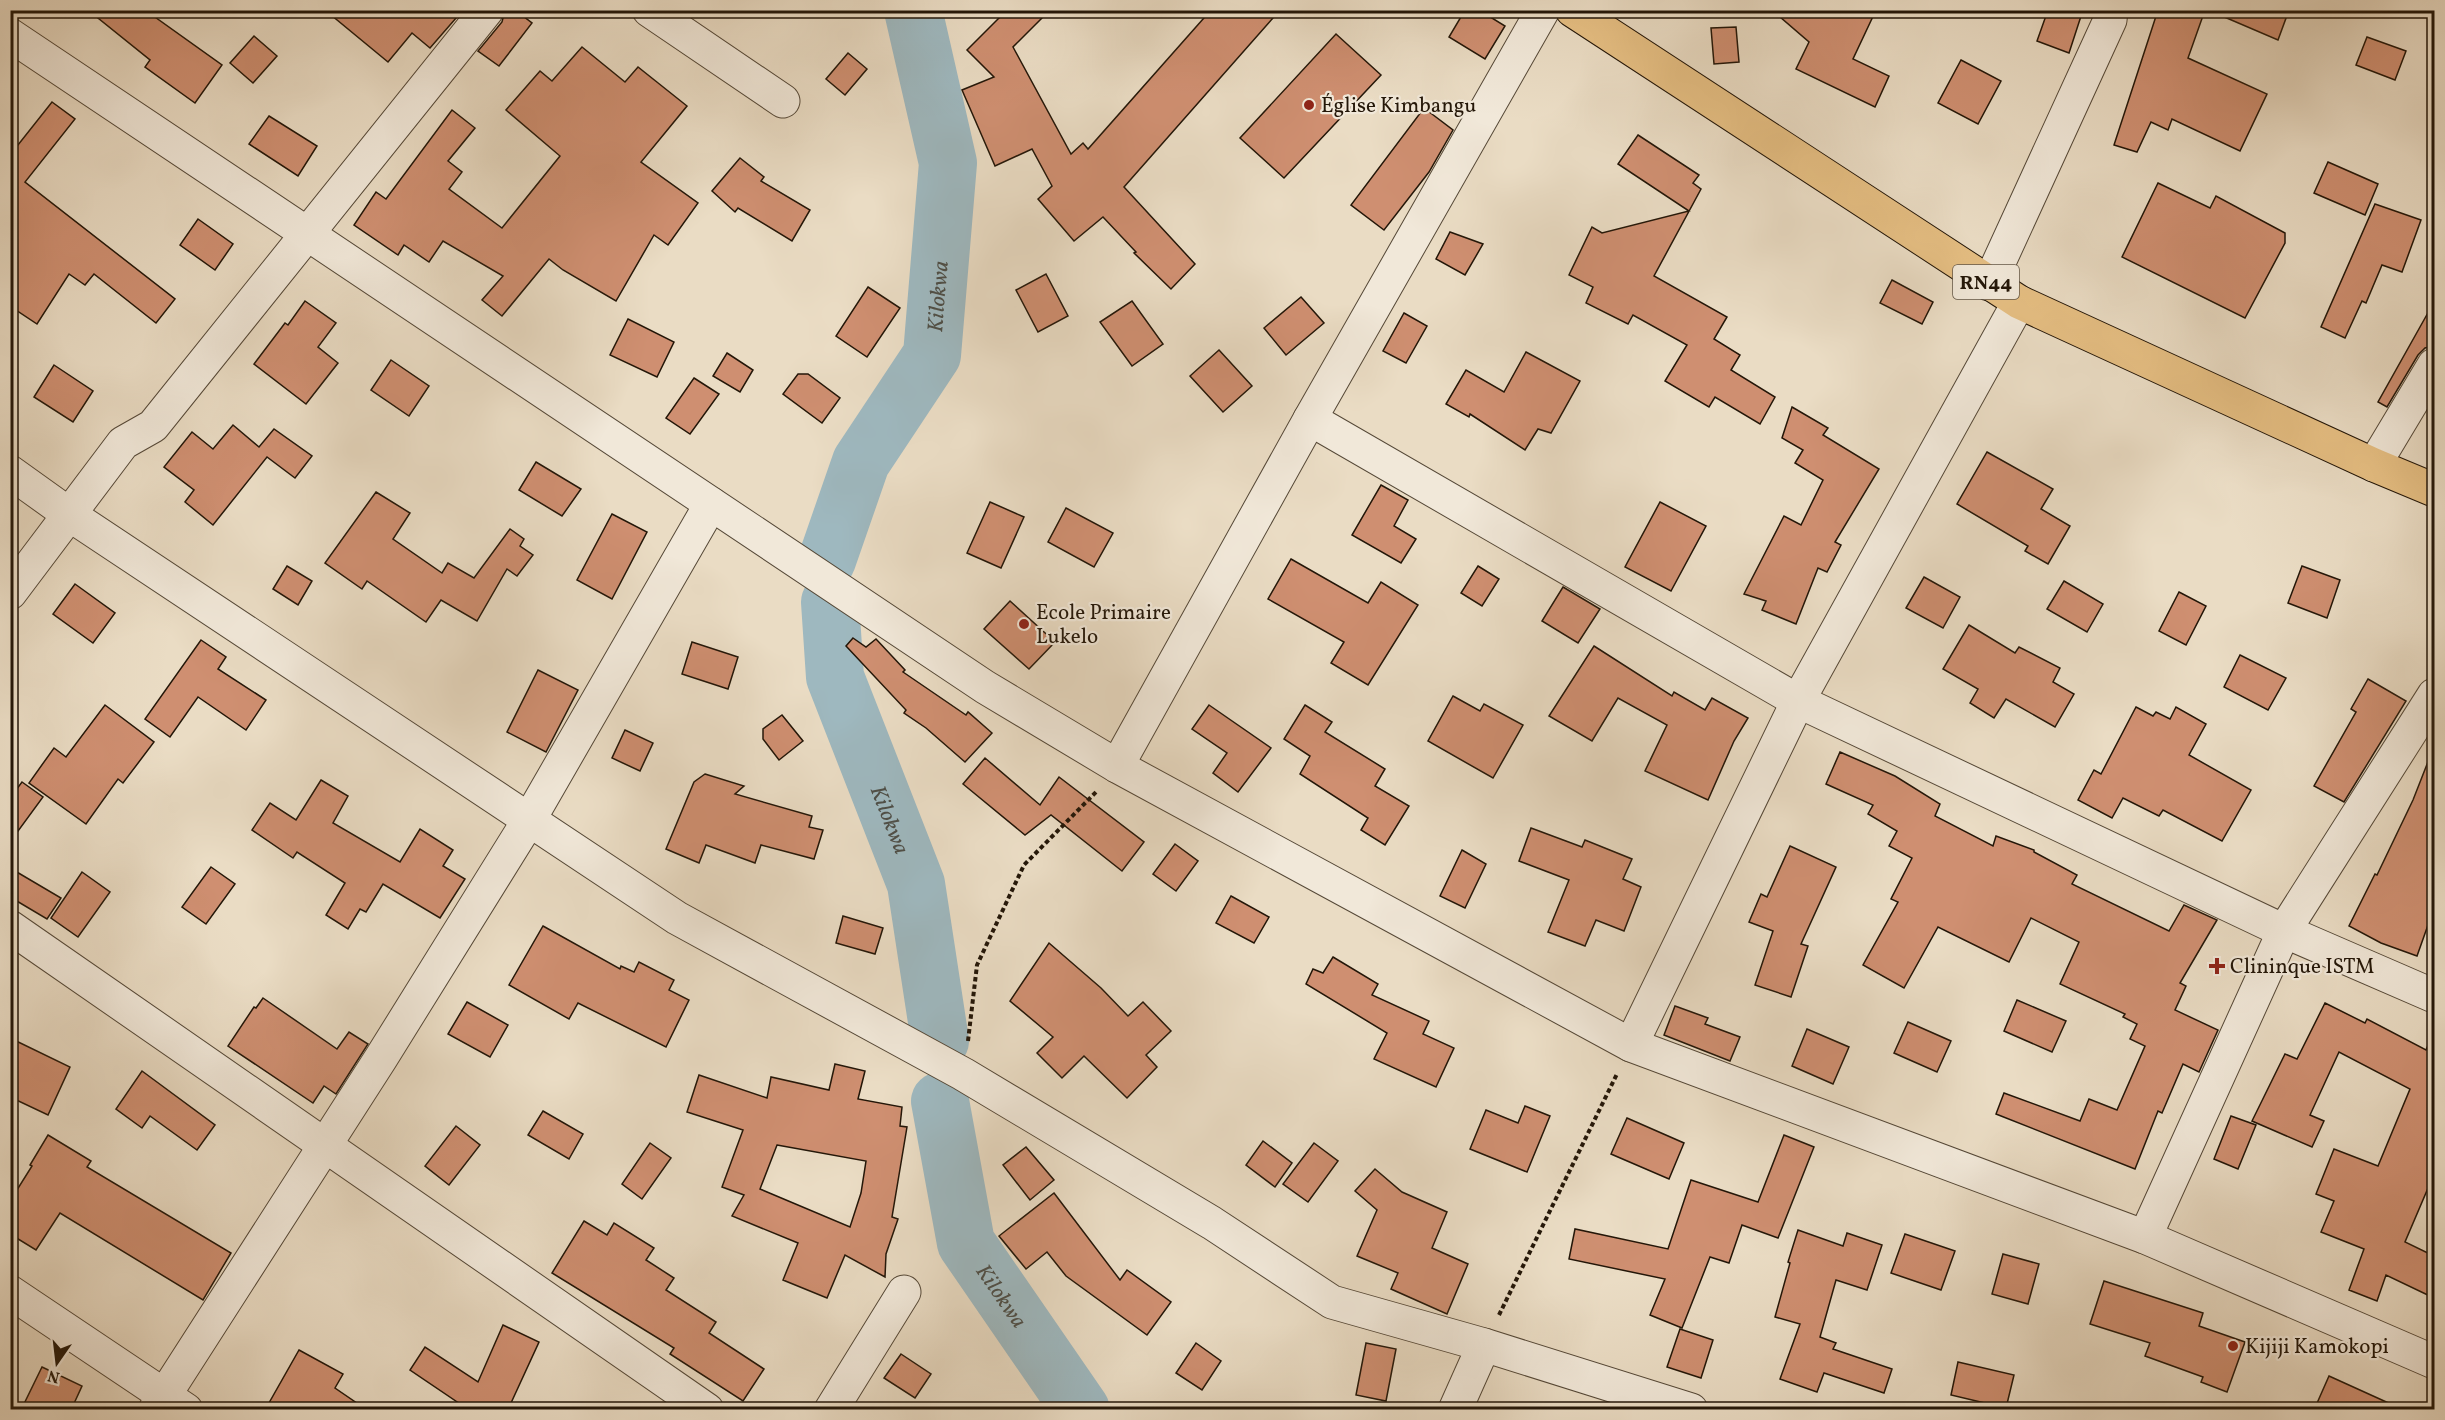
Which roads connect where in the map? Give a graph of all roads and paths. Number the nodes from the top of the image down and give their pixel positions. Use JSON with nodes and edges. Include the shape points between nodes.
{"nodes":[{"id":1,"x":487,"y":10,"type":"edge"},
{"id":2,"x":649,"y":10,"type":"edge"},
{"id":3,"x":1543,"y":10,"type":"edge"},
{"id":4,"x":1572,"y":10,"type":"edge"},
{"id":5,"x":2111,"y":10,"type":"edge"},
{"id":6,"x":10,"y":35,"type":"edge"},
{"id":7,"x":783,"y":101,"type":"dead end"},
{"id":8,"x":307,"y":235,"type":"junction"},
{"id":9,"x":1989,"y":284,"type":"junction"},
{"id":10,"x":2019,"y":302,"type":"junction"},
{"id":11,"x":2434,"y":365,"type":"edge"},
{"id":12,"x":1310,"y":419,"type":"junction"},
{"id":13,"x":2374,"y":465,"type":"junction"},
{"id":14,"x":10,"y":472,"type":"edge"},
{"id":15,"x":2434,"y":489,"type":"edge"},
{"id":16,"x":711,"y":504,"type":"junction"},
{"id":17,"x":70,"y":515,"type":"junction"},
{"id":18,"x":10,"y":592,"type":"edge"},
{"id":19,"x":2434,"y":695,"type":"edge"},
{"id":20,"x":1798,"y":701,"type":"junction"},
{"id":21,"x":1117,"y":766,"type":"junction"},
{"id":22,"x":529,"y":820,"type":"junction"},
{"id":23,"x":10,"y":927,"type":"edge"},
{"id":24,"x":2284,"y":931,"type":"junction"},
{"id":25,"x":2434,"y":996,"type":"edge"},
{"id":26,"x":1631,"y":1045,"type":"junction"},
{"id":27,"x":963,"y":1074,"type":"junction"},
{"id":28,"x":326,"y":1145,"type":"junction"},
{"id":29,"x":2145,"y":1237,"type":"junction"},
{"id":30,"x":10,"y":1292,"type":"edge"},
{"id":31,"x":904,"y":1292,"type":"dead end"},
{"id":32,"x":1484,"y":1346,"type":"junction"},
{"id":33,"x":2434,"y":1362,"type":"edge"},
{"id":34,"x":168,"y":1404,"type":"edge"},
{"id":35,"x":707,"y":1410,"type":"edge"},
{"id":36,"x":831,"y":1410,"type":"edge"},
{"id":37,"x":1455,"y":1410,"type":"edge"},
{"id":38,"x":1691,"y":1410,"type":"edge"}],
"edges":[{"from":1,"to":8,"type":"street"},
{"from":2,"to":7,"type":"street"},
{"from":3,"to":12,"type":"street"},
{"from":4,"to":9,"type":"main road","number":"RN44"},
{"from":5,"to":9,"type":"street","via":[[2110,20]]},
{"from":6,"to":8,"type":"street"},
{"from":8,"to":16,"type":"street"},
{"from":8,"to":17,"type":"street","via":[[153,426],[123,443]]},
{"from":9,"to":10,"type":"main road","number":"RN44"},
{"from":10,"to":13,"type":"main road","number":"RN44"},
{"from":10,"to":20,"type":"street"},
{"from":11,"to":13,"type":"street"},
{"from":12,"to":20,"type":"street"},
{"from":12,"to":21,"type":"street"},
{"from":13,"to":15,"type":"main road","number":"RN44"},
{"from":14,"to":17,"type":"street"},
{"from":16,"to":21,"type":"street","via":[[985,687]]},
{"from":16,"to":22,"type":"street"},
{"from":17,"to":18,"type":"street"},
{"from":17,"to":22,"type":"street"},
{"from":19,"to":24,"type":"street"},
{"from":20,"to":24,"type":"street"},
{"from":20,"to":26,"type":"street"},
{"from":21,"to":26,"type":"street"},
{"from":21,"to":27,"type":"path","via":[[1024,865],[977,965]]},
{"from":22,"to":27,"type":"street","via":[[676,918]]},
{"from":22,"to":28,"type":"street"},
{"from":23,"to":28,"type":"street"},
{"from":24,"to":25,"type":"street"},
{"from":24,"to":29,"type":"street"},
{"from":26,"to":29,"type":"street"},
{"from":26,"to":32,"type":"path"},
{"from":27,"to":32,"type":"street","via":[[1202,1217],[1332,1302]]},
{"from":28,"to":34,"type":"street"},
{"from":28,"to":35,"type":"street"},
{"from":29,"to":33,"type":"street"},
{"from":30,"to":34,"type":"street"},
{"from":31,"to":36,"type":"street"},
{"from":32,"to":37,"type":"street"},
{"from":32,"to":38,"type":"street"}]}
